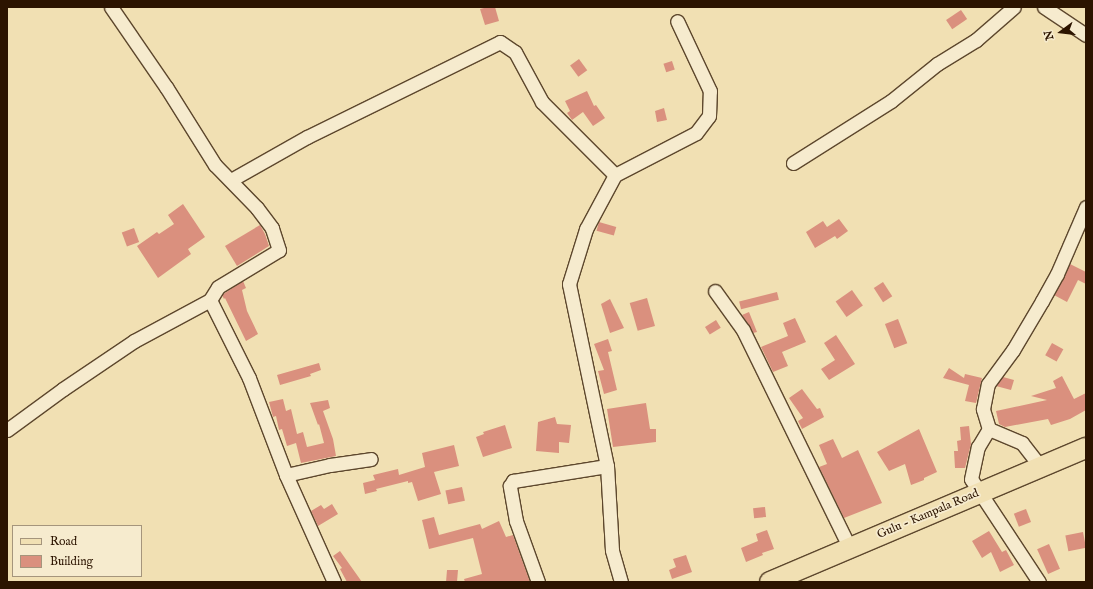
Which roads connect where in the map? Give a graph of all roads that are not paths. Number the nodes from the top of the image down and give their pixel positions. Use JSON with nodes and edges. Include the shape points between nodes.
{"nodes":[{"id":1,"x":111,"y":7,"type":"edge"},
{"id":2,"x":1014,"y":7,"type":"edge"},
{"id":3,"x":1044,"y":7,"type":"edge"},
{"id":4,"x":677,"y":21,"type":"dead end"},
{"id":5,"x":1086,"y":35,"type":"edge"},
{"id":6,"x":793,"y":163,"type":"dead end"},
{"id":7,"x":615,"y":175,"type":"junction"},
{"id":8,"x":231,"y":180,"type":"junction"},
{"id":9,"x":1086,"y":208,"type":"edge"},
{"id":10,"x":715,"y":291,"type":"dead end"},
{"id":11,"x":210,"y":300,"type":"junction"},
{"id":12,"x":988,"y":429,"type":"junction"},
{"id":13,"x":7,"y":430,"type":"edge"},
{"id":14,"x":1086,"y":448,"type":"edge"},
{"id":15,"x":372,"y":459,"type":"dead end"},
{"id":16,"x":607,"y":466,"type":"junction"},
{"id":17,"x":1041,"y":467,"type":"junction"},
{"id":18,"x":286,"y":475,"type":"junction"},
{"id":19,"x":979,"y":493,"type":"junction"},
{"id":20,"x":850,"y":548,"type":"junction"},
{"id":21,"x":334,"y":582,"type":"edge"},
{"id":22,"x":538,"y":582,"type":"edge"},
{"id":23,"x":621,"y":582,"type":"edge"},
{"id":24,"x":770,"y":582,"type":"edge"},
{"id":25,"x":1040,"y":582,"type":"edge"}],
"edges":[{"from":1,"to":8,"type":"street","via":[[216,164]]},
{"from":2,"to":6,"type":"street","via":[[976,40],[937,64],[891,101]]},
{"from":3,"to":5,"type":"street"},
{"from":4,"to":7,"type":"street","via":[[710,91],[709,116],[696,133]]},
{"from":7,"to":8,"type":"street","via":[[542,102],[515,52],[500,42],[307,137]]},
{"from":7,"to":16,"type":"street","via":[[586,229],[568,284]]},
{"from":8,"to":11,"type":"street","via":[[272,228],[279,250],[218,287]]},
{"from":9,"to":12,"type":"street","via":[[1042,301],[1013,350],[988,384],[983,409]]},
{"from":10,"to":20,"type":"street","via":[[743,330]]},
{"from":11,"to":13,"type":"street","via":[[134,341]]},
{"from":11,"to":18,"type":"street","via":[[249,378]]},
{"from":12,"to":17,"type":"street","via":[[1022,443]]},
{"from":12,"to":19,"type":"street","via":[[978,447],[971,480]]},
{"from":14,"to":17,"type":"main road","name":"Gulu - Kampala Road"},
{"from":15,"to":18,"type":"street"},
{"from":16,"to":22,"type":"street","via":[[513,481],[510,486],[516,521]]},
{"from":16,"to":23,"type":"street","via":[[612,550]]},
{"from":17,"to":19,"type":"main road","name":"Gulu - Kampala Road"},
{"from":18,"to":21,"type":"street"},
{"from":19,"to":20,"type":"main road","name":"Gulu - Kampala Road"},
{"from":19,"to":25,"type":"street"},
{"from":20,"to":24,"type":"main road","name":"Gulu - Kampala Road"}]}
